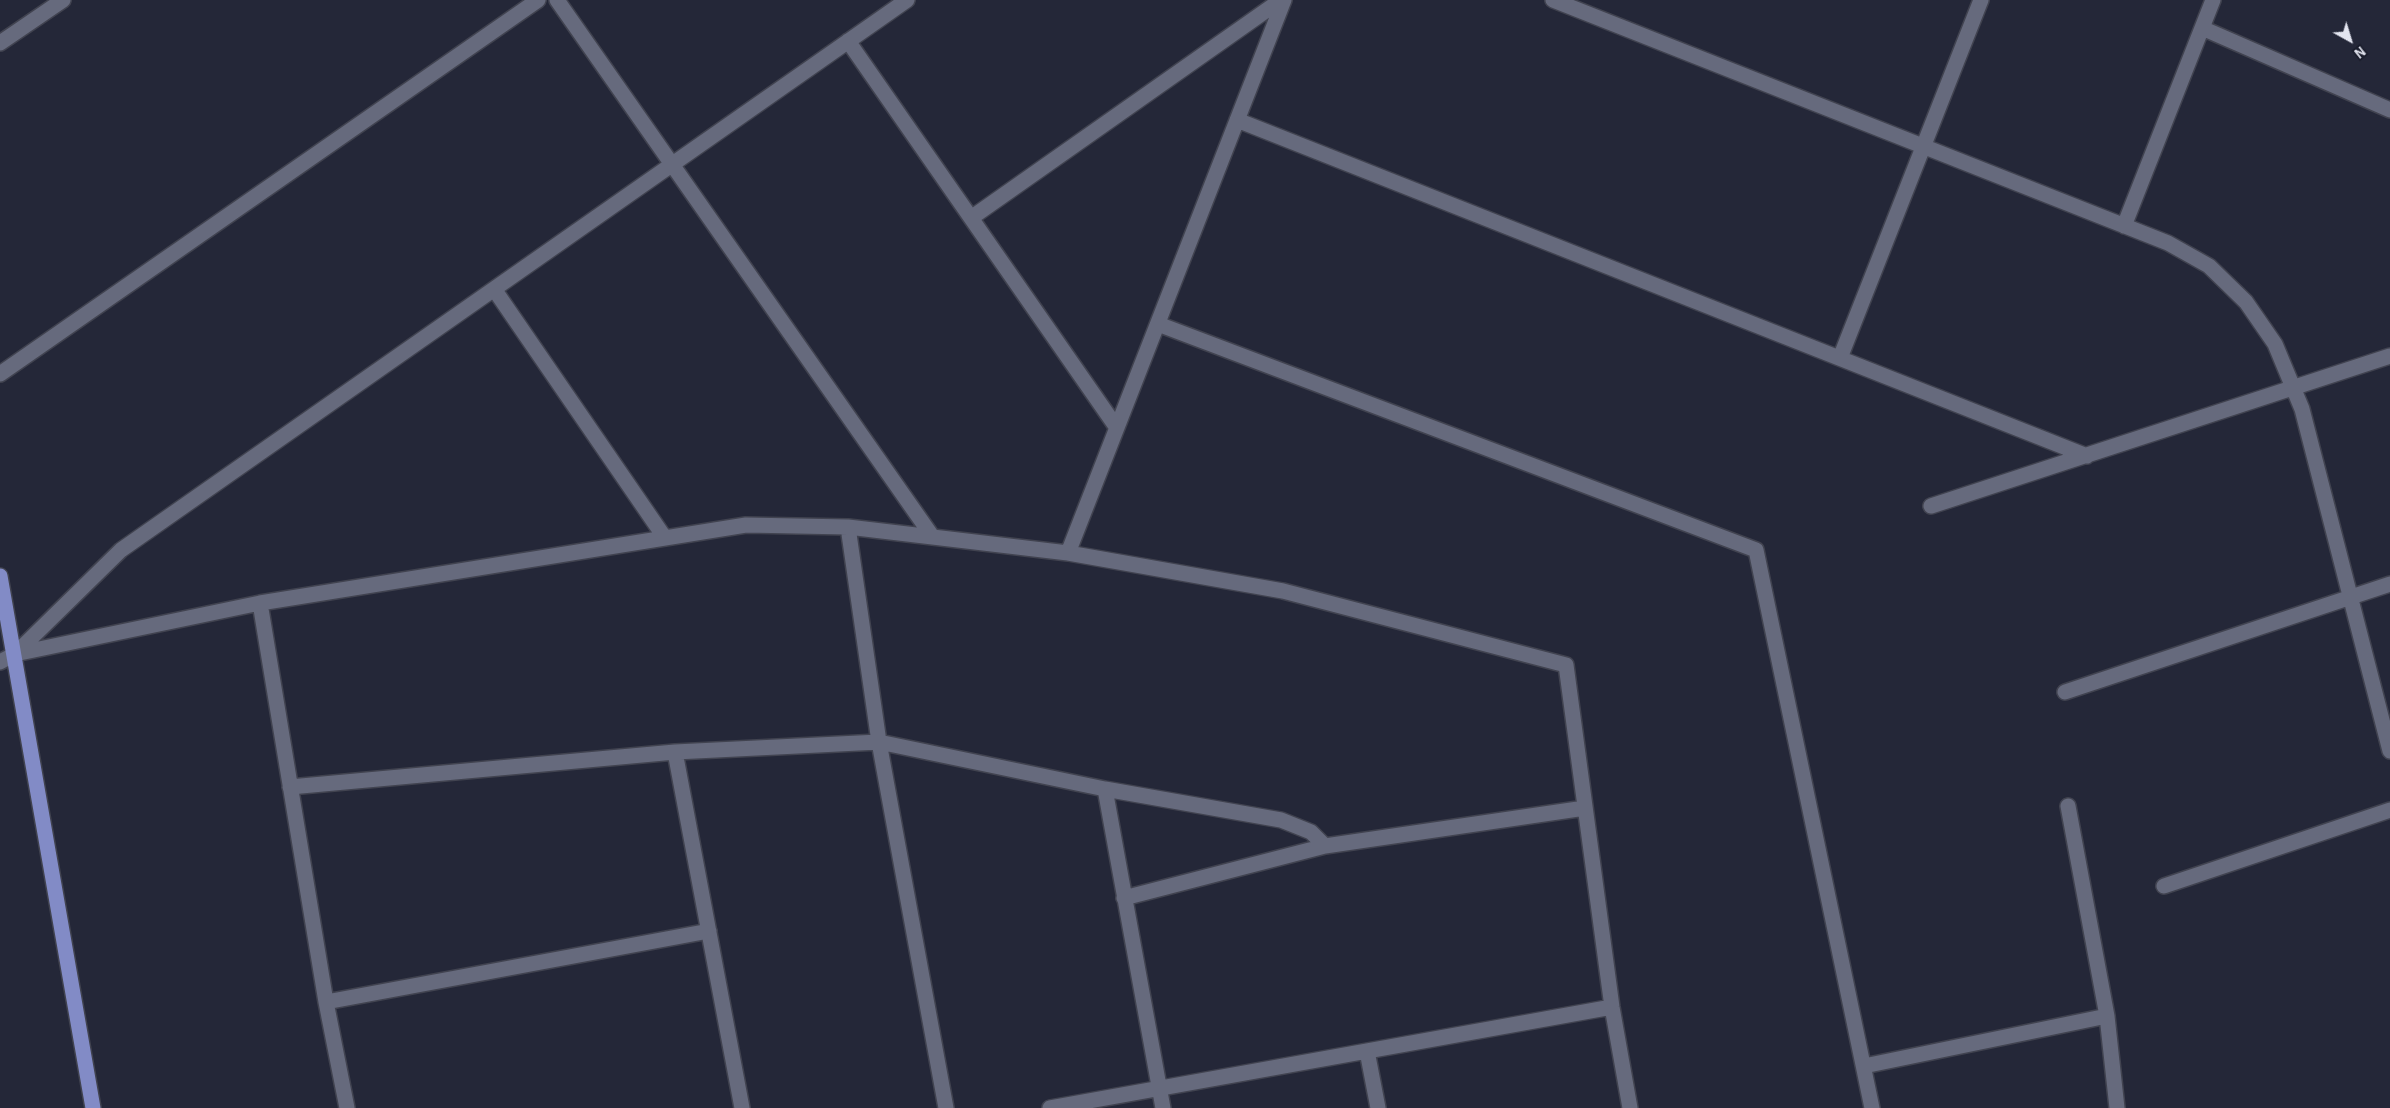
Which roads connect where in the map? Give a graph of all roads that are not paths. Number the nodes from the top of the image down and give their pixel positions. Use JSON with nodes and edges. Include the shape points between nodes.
{"nodes":[{"id":1,"x":63,"y":0,"type":"edge"},
{"id":2,"x":538,"y":0,"type":"edge"},
{"id":3,"x":557,"y":0,"type":"edge"},
{"id":4,"x":907,"y":0,"type":"edge"},
{"id":5,"x":1283,"y":0,"type":"edge"},
{"id":6,"x":1553,"y":0,"type":"edge"},
{"id":7,"x":1981,"y":0,"type":"edge"},
{"id":8,"x":2213,"y":0,"type":"edge"},
{"id":9,"x":2202,"y":28,"type":"junction"},
{"id":10,"x":848,"y":41,"type":"junction"},
{"id":11,"x":0,"y":43,"type":"edge"},
{"id":12,"x":2390,"y":110,"type":"edge"},
{"id":13,"x":1238,"y":120,"type":"junction"},
{"id":14,"x":1923,"y":147,"type":"junction"},
{"id":15,"x":672,"y":165,"type":"junction"},
{"id":16,"x":971,"y":218,"type":"junction"},
{"id":17,"x":2124,"y":226,"type":"junction"},
{"id":18,"x":494,"y":289,"type":"junction"},
{"id":19,"x":1158,"y":324,"type":"junction"},
{"id":20,"x":2390,"y":356,"type":"edge"},
{"id":21,"x":1840,"y":358,"type":"junction"},
{"id":22,"x":0,"y":374,"type":"edge"},
{"id":23,"x":2294,"y":388,"type":"junction"},
{"id":24,"x":1117,"y":428,"type":"junction"},
{"id":25,"x":2087,"y":456,"type":"junction"},
{"id":26,"x":1931,"y":506,"type":"dead end"},
{"id":27,"x":848,"y":527,"type":"junction"},
{"id":28,"x":932,"y":536,"type":"junction"},
{"id":29,"x":665,"y":538,"type":"junction"},
{"id":30,"x":1068,"y":553,"type":"junction"},
{"id":31,"x":0,"y":576,"type":"edge"},
{"id":32,"x":2390,"y":584,"type":"edge"},
{"id":33,"x":2351,"y":597,"type":"junction"},
{"id":34,"x":260,"y":603,"type":"junction"},
{"id":35,"x":14,"y":654,"type":"junction"},
{"id":36,"x":0,"y":662,"type":"edge"},
{"id":37,"x":2065,"y":692,"type":"dead end"},
{"id":38,"x":879,"y":742,"type":"junction"},
{"id":39,"x":675,"y":752,"type":"junction"},
{"id":40,"x":2390,"y":752,"type":"edge"},
{"id":41,"x":290,"y":787,"type":"junction"},
{"id":42,"x":1105,"y":789,"type":"junction"},
{"id":43,"x":2068,"y":806,"type":"dead end"},
{"id":44,"x":1585,"y":808,"type":"junction"},
{"id":45,"x":2390,"y":810,"type":"edge"},
{"id":46,"x":1325,"y":846,"type":"junction"},
{"id":47,"x":2164,"y":886,"type":"dead end"},
{"id":48,"x":1124,"y":898,"type":"junction"},
{"id":49,"x":709,"y":931,"type":"junction"},
{"id":50,"x":326,"y":1002,"type":"junction"},
{"id":51,"x":1612,"y":1007,"type":"junction"},
{"id":52,"x":2107,"y":1016,"type":"junction"},
{"id":53,"x":1367,"y":1051,"type":"junction"},
{"id":54,"x":1864,"y":1066,"type":"junction"},
{"id":55,"x":1159,"y":1088,"type":"junction"},
{"id":56,"x":93,"y":1108,"type":"edge"},
{"id":57,"x":347,"y":1108,"type":"edge"},
{"id":58,"x":742,"y":1108,"type":"edge"},
{"id":59,"x":946,"y":1108,"type":"edge"},
{"id":60,"x":1050,"y":1108,"type":"edge"},
{"id":61,"x":1163,"y":1108,"type":"edge"},
{"id":62,"x":1378,"y":1108,"type":"edge"},
{"id":63,"x":1630,"y":1108,"type":"edge"},
{"id":64,"x":1872,"y":1108,"type":"edge"},
{"id":65,"x":2117,"y":1108,"type":"edge"}],
"edges":[{"from":1,"to":11,"type":"street"},
{"from":2,"to":22,"type":"street"},
{"from":3,"to":15,"type":"street"},
{"from":4,"to":10,"type":"street"},
{"from":5,"to":13,"type":"street"},
{"from":5,"to":16,"type":"street"},
{"from":6,"to":14,"type":"street"},
{"from":7,"to":14,"type":"street"},
{"from":8,"to":9,"type":"street"},
{"from":9,"to":12,"type":"street"},
{"from":9,"to":17,"type":"street"},
{"from":10,"to":15,"type":"street"},
{"from":10,"to":16,"type":"street"},
{"from":13,"to":19,"type":"street"},
{"from":13,"to":21,"type":"street"},
{"from":14,"to":17,"type":"street"},
{"from":14,"to":21,"type":"street"},
{"from":15,"to":18,"type":"street"},
{"from":15,"to":28,"type":"street"},
{"from":16,"to":24,"type":"street"},
{"from":17,"to":23,"type":"street","via":[[2168,243],[2209,266],[2246,302],[2275,344]]},
{"from":18,"to":29,"type":"street"},
{"from":18,"to":35,"type":"street","via":[[121,550]]},
{"from":19,"to":24,"type":"street"},
{"from":19,"to":54,"type":"street","via":[[1756,550]]},
{"from":20,"to":23,"type":"street"},
{"from":21,"to":25,"type":"street"},
{"from":23,"to":25,"type":"street"},
{"from":23,"to":33,"type":"street"},
{"from":24,"to":30,"type":"street"},
{"from":25,"to":26,"type":"street"},
{"from":27,"to":28,"type":"street"},
{"from":27,"to":29,"type":"street","via":[[746,525]]},
{"from":27,"to":38,"type":"street"},
{"from":28,"to":30,"type":"street"},
{"from":29,"to":34,"type":"street"},
{"from":30,"to":44,"type":"street","via":[[1283,592],[1566,665]]},
{"from":31,"to":35,"type":"main road"},
{"from":32,"to":33,"type":"street"},
{"from":33,"to":37,"type":"street"},
{"from":33,"to":40,"type":"street"},
{"from":34,"to":35,"type":"street"},
{"from":34,"to":41,"type":"street"},
{"from":35,"to":36,"type":"street"},
{"from":35,"to":56,"type":"main road"},
{"from":38,"to":39,"type":"street"},
{"from":38,"to":42,"type":"street"},
{"from":38,"to":59,"type":"street"},
{"from":39,"to":41,"type":"street"},
{"from":39,"to":49,"type":"street"},
{"from":41,"to":50,"type":"street"},
{"from":42,"to":46,"type":"street","via":[[1281,820],[1311,832]]},
{"from":42,"to":48,"type":"street"},
{"from":43,"to":52,"type":"street"},
{"from":44,"to":46,"type":"street"},
{"from":44,"to":51,"type":"street"},
{"from":45,"to":47,"type":"street"},
{"from":46,"to":48,"type":"street"},
{"from":48,"to":55,"type":"street"},
{"from":49,"to":50,"type":"street"},
{"from":49,"to":58,"type":"street"},
{"from":50,"to":57,"type":"street"},
{"from":51,"to":53,"type":"street"},
{"from":51,"to":63,"type":"street"},
{"from":52,"to":54,"type":"street"},
{"from":52,"to":65,"type":"street"},
{"from":53,"to":55,"type":"street"},
{"from":53,"to":62,"type":"street"},
{"from":54,"to":64,"type":"street"},
{"from":55,"to":60,"type":"street"},
{"from":55,"to":61,"type":"street"}]}
